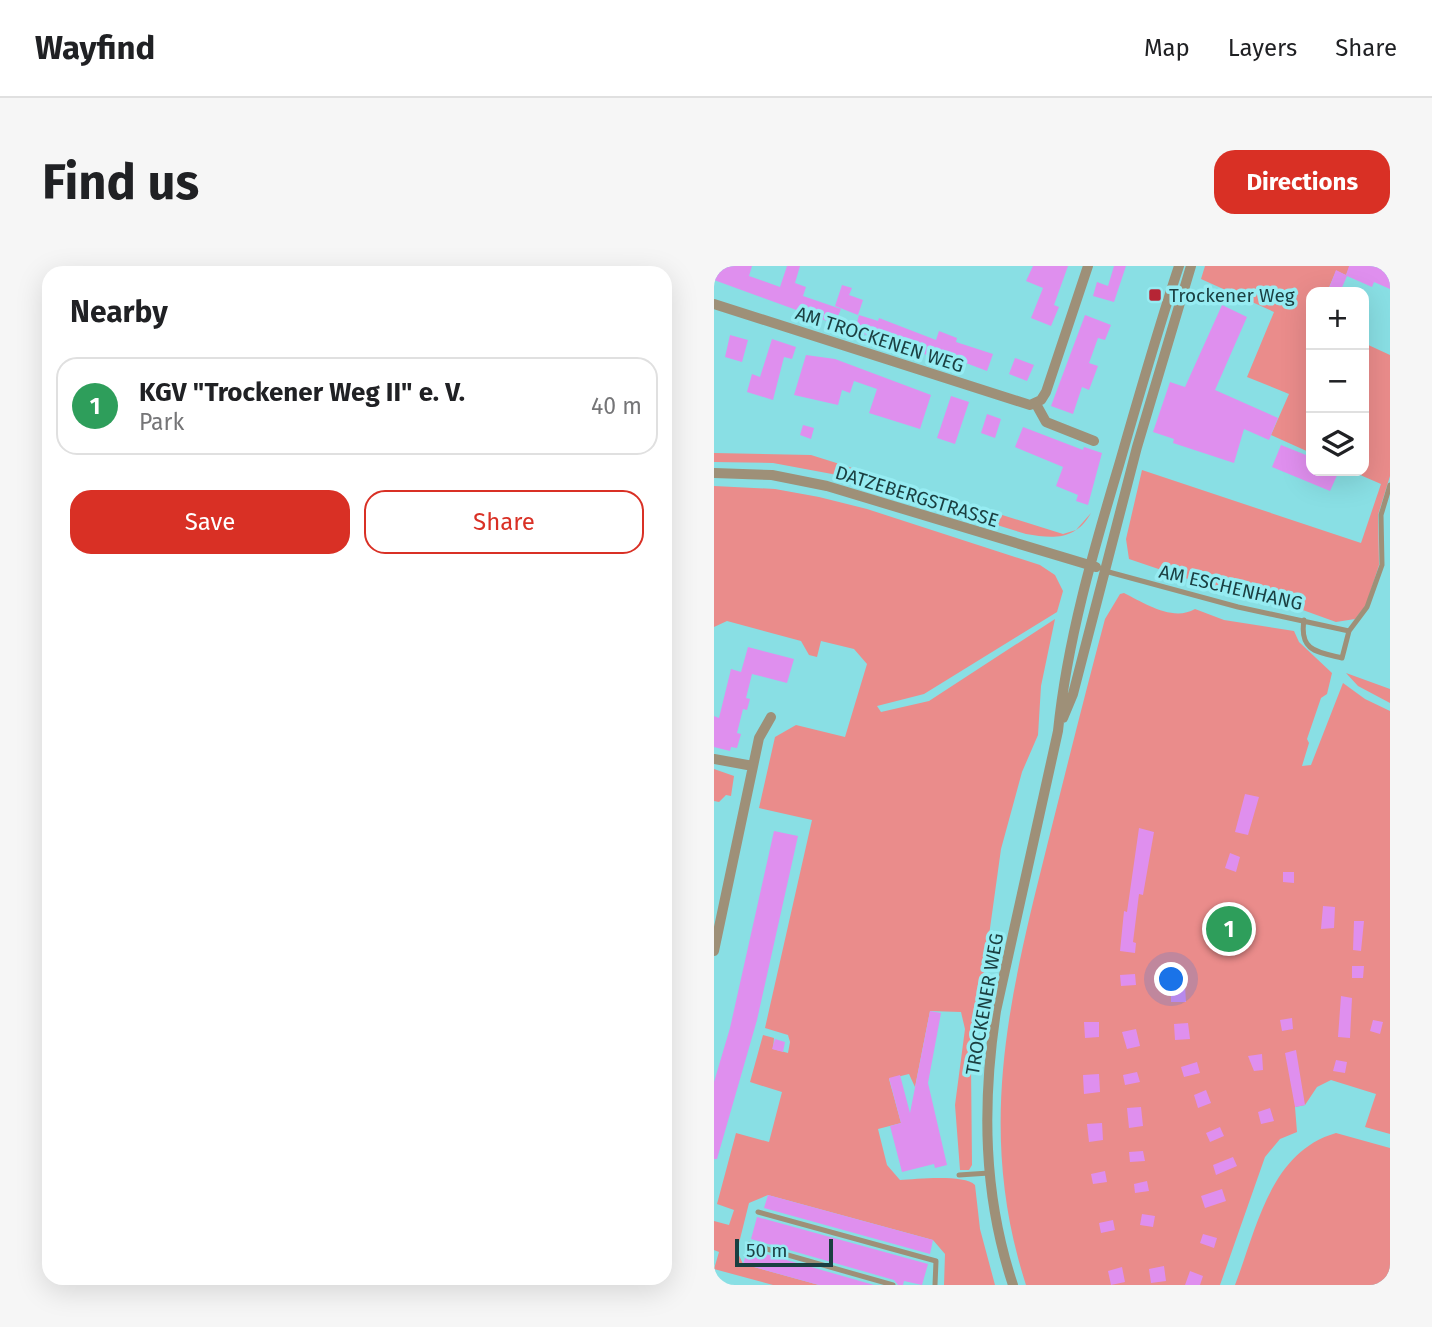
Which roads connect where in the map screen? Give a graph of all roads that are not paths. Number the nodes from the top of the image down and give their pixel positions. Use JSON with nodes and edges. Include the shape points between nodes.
{"nodes":[{"id":1,"x":1088,"y":266,"type":"edge"},
{"id":2,"x":1179,"y":266,"type":"edge"},
{"id":3,"x":1191,"y":266,"type":"edge"},
{"id":4,"x":714,"y":304,"type":"edge"},
{"id":5,"x":1036,"y":404,"type":"junction"},
{"id":6,"x":1094,"y":441,"type":"dead end"},
{"id":7,"x":714,"y":473,"type":"edge"},
{"id":8,"x":1390,"y":485,"type":"edge"},
{"id":9,"x":1091,"y":566,"type":"junction"},
{"id":10,"x":1105,"y":571,"type":"junction"},
{"id":11,"x":1304,"y":620,"type":"junction"},
{"id":12,"x":1349,"y":631,"type":"junction"},
{"id":13,"x":771,"y":717,"type":"dead end"},
{"id":14,"x":1058,"y":731,"type":"junction"},
{"id":15,"x":714,"y":759,"type":"edge"},
{"id":16,"x":753,"y":766,"type":"junction"},
{"id":17,"x":714,"y":951,"type":"edge"},
{"id":18,"x":989,"y":1173,"type":"junction"},
{"id":19,"x":959,"y":1175,"type":"dead end"},
{"id":20,"x":758,"y":1212,"type":"dead end"},
{"id":21,"x":749,"y":1244,"type":"dead end"},
{"id":22,"x":893,"y":1285,"type":"edge"},
{"id":23,"x":935,"y":1285,"type":"edge"},
{"id":24,"x":1013,"y":1285,"type":"edge"}],
"edges":[{"from":1,"to":5,"type":"street","via":[[1046,392]]},
{"from":2,"to":9,"type":"street","name":"TROCKENER WEG"},
{"from":3,"to":10,"type":"street","name":"TROCKENER WEG"},
{"from":4,"to":5,"type":"street","name":"AM TROCKENEN WEG","via":[[1023,404]]},
{"from":5,"to":6,"type":"street","via":[[1046,422]]},
{"from":7,"to":9,"type":"street","name":"DATZEBERGSTRASSE","via":[[772,475],[827,486]]},
{"from":8,"to":12,"type":"lane","via":[[1381,515],[1382,565],[1367,607]]},
{"from":9,"to":10,"type":"street","name":"DATZEBERGSTRASSE"},
{"from":9,"to":14,"type":"street","name":"TROCKENER WEG","via":[[1062,691]]},
{"from":10,"to":11,"type":"lane","name":"AM ESCHENHANG"},
{"from":10,"to":14,"type":"street","name":"TROCKENER WEG","via":[[1073,694]]},
{"from":11,"to":12,"type":"lane","name":"AM ESCHENHANG"},
{"from":11,"to":12,"type":"lane","via":[[1305,642],[1323,654],[1342,658]]},
{"from":13,"to":16,"type":"street","via":[[759,738]]},
{"from":14,"to":18,"type":"street","name":"TROCKENER WEG","via":[[996,1011],[987,1090]]},
{"from":15,"to":16,"type":"street"},
{"from":16,"to":17,"type":"street"},
{"from":18,"to":19,"type":"lane"},
{"from":18,"to":24,"type":"street","name":"TROCKENER WEG","via":[[994,1216]]},
{"from":20,"to":23,"type":"lane","via":[[936,1261]]},
{"from":21,"to":22,"type":"lane"}]}
